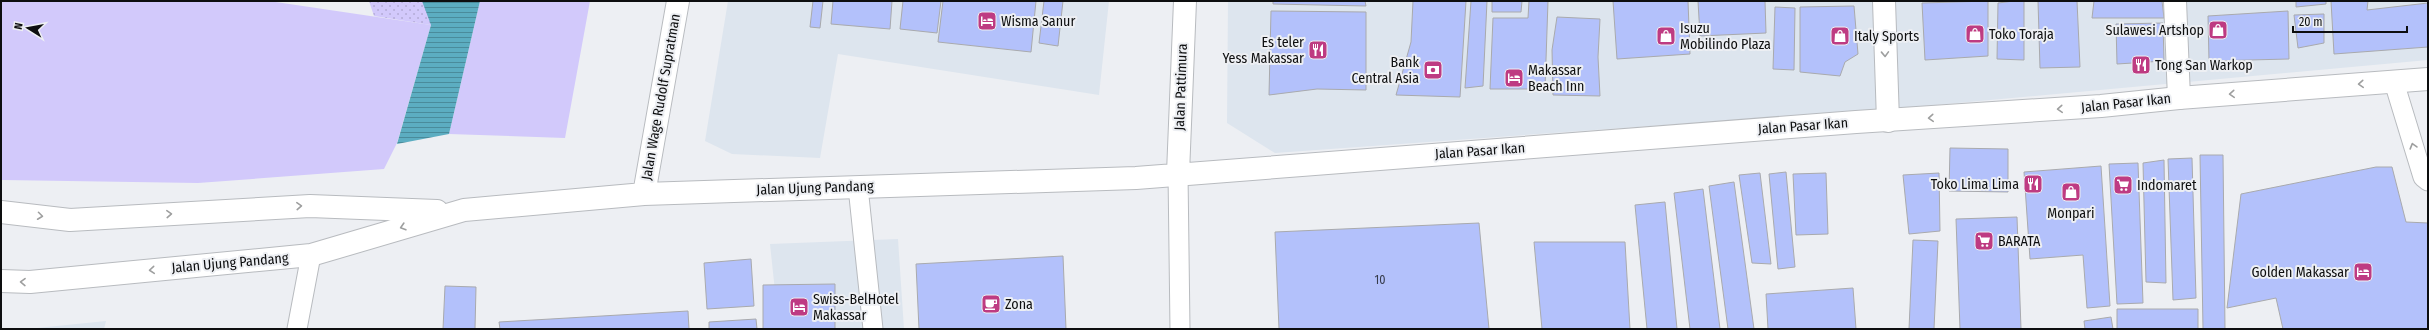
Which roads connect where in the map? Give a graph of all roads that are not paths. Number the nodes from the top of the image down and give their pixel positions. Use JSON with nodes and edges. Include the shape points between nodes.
{"nodes":[{"id":1,"x":678,"y":1,"type":"edge"},
{"id":2,"x":1185,"y":1,"type":"edge"},
{"id":3,"x":1884,"y":1,"type":"edge"},
{"id":4,"x":2175,"y":1,"type":"edge"},
{"id":5,"x":2428,"y":79,"type":"edge"},
{"id":6,"x":2394,"y":82,"type":"junction"},
{"id":7,"x":2179,"y":98,"type":"junction"},
{"id":8,"x":1888,"y":121,"type":"junction"},
{"id":9,"x":1178,"y":173,"type":"junction"},
{"id":10,"x":2428,"y":181,"type":"edge"},
{"id":11,"x":858,"y":187,"type":"junction"},
{"id":12,"x":644,"y":194,"type":"junction"},
{"id":13,"x":1,"y":212,"type":"edge"},
{"id":14,"x":454,"y":212,"type":"junction"},
{"id":15,"x":311,"y":255,"type":"junction"},
{"id":16,"x":1,"y":281,"type":"edge"},
{"id":17,"x":297,"y":329,"type":"edge"},
{"id":18,"x":873,"y":329,"type":"edge"},
{"id":19,"x":1180,"y":329,"type":"edge"}],
"edges":[{"from":1,"to":12,"type":"main road","name":"Jalan Wage Rudolf Supratman"},
{"from":2,"to":9,"type":"main road","name":"Jalan Pattimura"},
{"from":3,"to":8,"type":"main road","one_way":true},
{"from":4,"to":7,"type":"main road"},
{"from":5,"to":6,"type":"main road","name":"Jalan Pasar Ikan"},
{"from":6,"to":7,"type":"main road","name":"Jalan Pasar Ikan","one_way":true},
{"from":10,"to":6,"type":"lane","one_way":true,"via":[[2422,177]]},
{"from":7,"to":8,"type":"main road","name":"Jalan Pasar Ikan","one_way":true},
{"from":8,"to":9,"type":"main road","name":"Jalan Pasar Ikan"},
{"from":9,"to":11,"type":"main road","name":"Jalan Ujung Pandang","via":[[1136,178]]},
{"from":9,"to":19,"type":"lane"},
{"from":11,"to":12,"type":"main road","name":"Jalan Ujung Pandang"},
{"from":11,"to":18,"type":"lane"},
{"from":12,"to":14,"type":"main road","name":"Jalan Ujung Pandang"},
{"from":13,"to":14,"type":"main road","name":"Jalan Ujung Pandang","one_way":true,"via":[[70,220],[310,206]]},
{"from":14,"to":15,"type":"main road","name":"Jalan Ujung Pandang","one_way":true},
{"from":15,"to":16,"type":"main road","name":"Jalan Ujung Pandang","one_way":true,"via":[[30,282]]},
{"from":15,"to":17,"type":"lane"}]}
